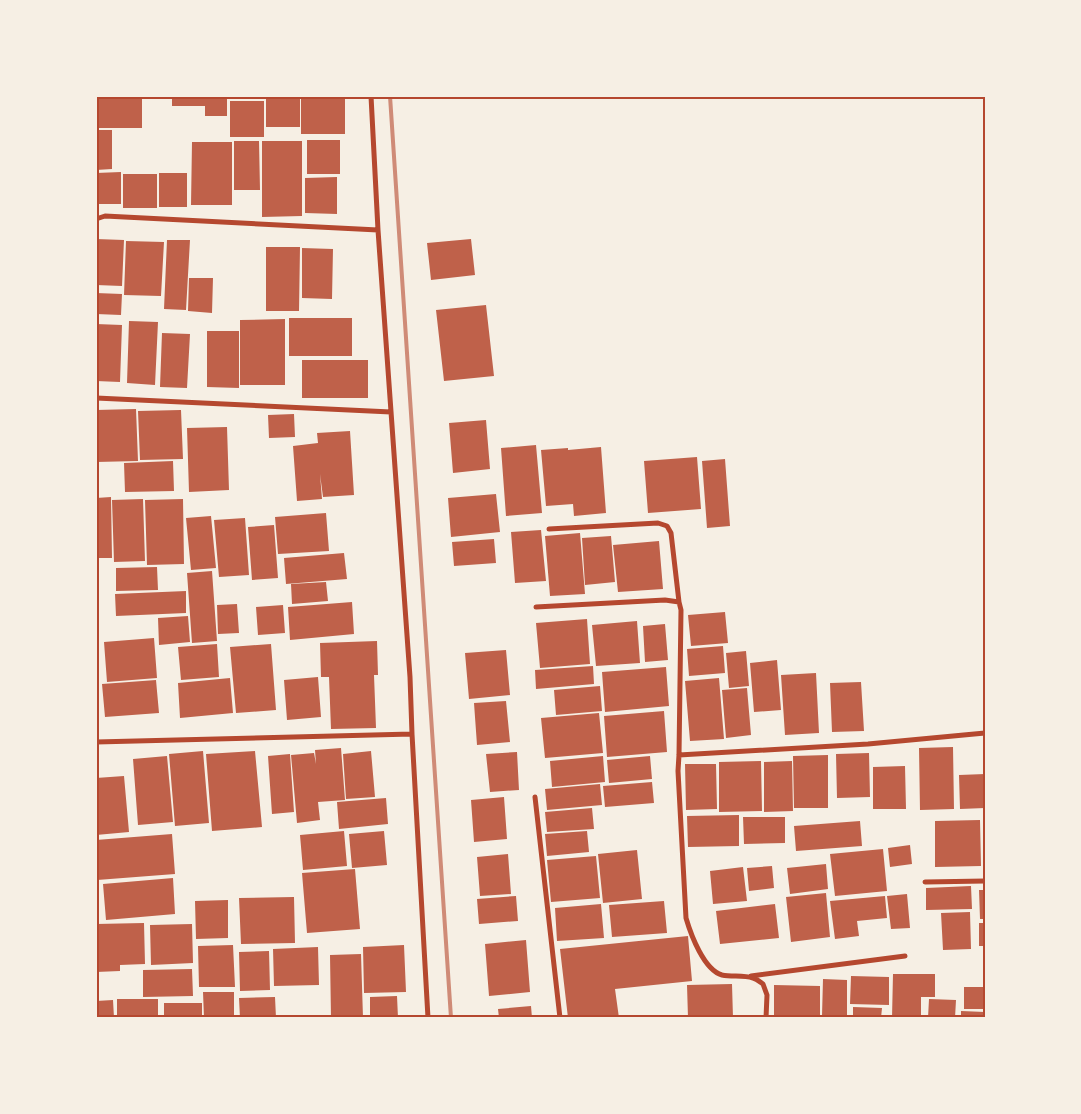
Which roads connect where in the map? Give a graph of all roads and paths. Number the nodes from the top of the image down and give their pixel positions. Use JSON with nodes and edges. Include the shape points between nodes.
{"nodes":[{"id":1,"x":371,"y":96,"type":"edge"},
{"id":2,"x":96,"y":218,"type":"edge"},
{"id":3,"x":378,"y":230,"type":"junction"},
{"id":4,"x":96,"y":398,"type":"edge"},
{"id":5,"x":391,"y":412,"type":"junction"},
{"id":6,"x":549,"y":529,"type":"dead end"},
{"id":7,"x":679,"y":602,"type":"junction"},
{"id":8,"x":536,"y":607,"type":"dead end"},
{"id":9,"x":985,"y":733,"type":"edge"},
{"id":10,"x":412,"y":734,"type":"junction"},
{"id":11,"x":96,"y":742,"type":"edge"},
{"id":12,"x":679,"y":755,"type":"junction"},
{"id":13,"x":535,"y":797,"type":"dead end"},
{"id":14,"x":985,"y":881,"type":"edge"},
{"id":15,"x":925,"y":882,"type":"dead end"},
{"id":16,"x":905,"y":956,"type":"dead end"},
{"id":17,"x":745,"y":977,"type":"junction"},
{"id":18,"x":428,"y":1018,"type":"edge"},
{"id":19,"x":560,"y":1018,"type":"edge"},
{"id":20,"x":766,"y":1018,"type":"edge"}],
"edges":[{"from":1,"to":3,"type":"street"},
{"from":2,"to":3,"type":"street"},
{"from":3,"to":5,"type":"street"},
{"from":4,"to":5,"type":"street"},
{"from":5,"to":10,"type":"street"},
{"from":6,"to":7,"type":"street","via":[[658,523],[667,526],[671,533]]},
{"from":7,"to":8,"type":"street"},
{"from":7,"to":12,"type":"street"},
{"from":9,"to":12,"type":"street","via":[[868,744]]},
{"from":10,"to":11,"type":"street"},
{"from":10,"to":18,"type":"street"},
{"from":12,"to":17,"type":"street","via":[[686,918],[690,933],[711,968],[721,975]]},
{"from":13,"to":19,"type":"street"},
{"from":14,"to":15,"type":"street"},
{"from":16,"to":17,"type":"street"},
{"from":17,"to":20,"type":"street","via":[[763,984],[767,995]]}]}
